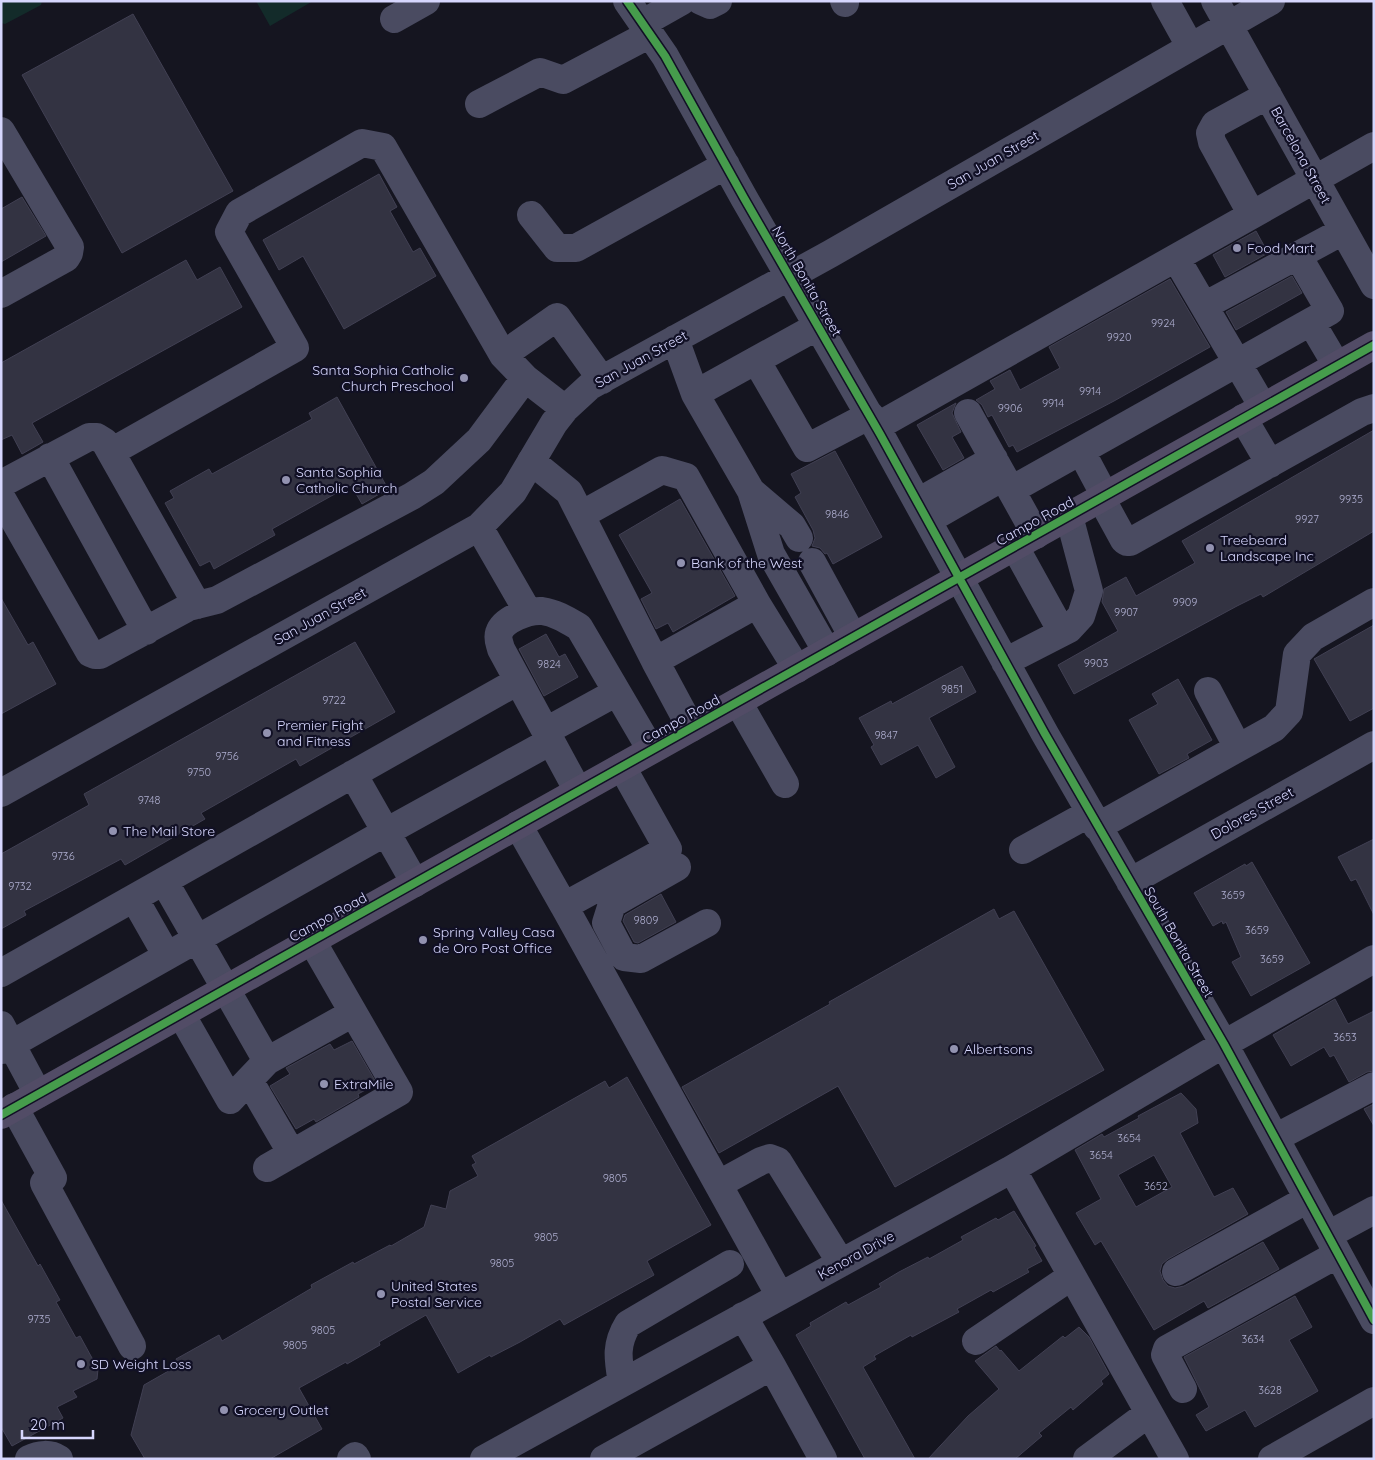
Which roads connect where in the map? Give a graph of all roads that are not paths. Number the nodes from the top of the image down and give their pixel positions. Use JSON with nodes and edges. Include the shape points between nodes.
{"nodes":[{"id":1,"x":426,"y":1,"type":"edge"},
{"id":2,"x":627,"y":1,"type":"edge"},
{"id":3,"x":682,"y":1,"type":"edge"},
{"id":4,"x":702,"y":1,"type":"edge"},
{"id":5,"x":718,"y":1,"type":"edge"},
{"id":6,"x":1165,"y":1,"type":"edge"},
{"id":7,"x":1215,"y":1,"type":"edge"},
{"id":8,"x":1271,"y":1,"type":"edge"},
{"id":9,"x":394,"y":19,"type":"dead end"},
{"id":10,"x":1229,"y":25,"type":"junction"},
{"id":11,"x":647,"y":29,"type":"junction"},
{"id":12,"x":1190,"y":46,"type":"junction"},
{"id":13,"x":1268,"y":95,"type":"junction"},
{"id":14,"x":479,"y":104,"type":"dead end"},
{"id":15,"x":1,"y":131,"type":"edge"},
{"id":16,"x":1374,"y":146,"type":"edge"},
{"id":17,"x":726,"y":166,"type":"junction"},
{"id":18,"x":1315,"y":180,"type":"junction"},
{"id":19,"x":531,"y":215,"type":"dead end"},
{"id":20,"x":1252,"y":215,"type":"junction"},
{"id":21,"x":1343,"y":231,"type":"junction"},
{"id":22,"x":1298,"y":256,"type":"junction"},
{"id":23,"x":1176,"y":258,"type":"junction"},
{"id":24,"x":1370,"y":270,"type":"edge"},
{"id":25,"x":790,"y":276,"type":"junction"},
{"id":26,"x":1,"y":294,"type":"edge"},
{"id":27,"x":1204,"y":306,"type":"junction"},
{"id":28,"x":1311,"y":322,"type":"junction"},
{"id":29,"x":818,"y":326,"type":"junction"},
{"id":30,"x":675,"y":339,"type":"junction"},
{"id":31,"x":1374,"y":345,"type":"edge"},
{"id":32,"x":503,"y":355,"type":"junction"},
{"id":33,"x":756,"y":360,"type":"junction"},
{"id":34,"x":1237,"y":363,"type":"junction"},
{"id":35,"x":1337,"y":366,"type":"junction"},
{"id":36,"x":525,"y":378,"type":"junction"},
{"id":37,"x":602,"y":380,"type":"junction"},
{"id":38,"x":695,"y":394,"type":"junction"},
{"id":39,"x":1374,"y":408,"type":"edge"},
{"id":40,"x":565,"y":409,"type":"junction"},
{"id":41,"x":968,"y":413,"type":"dead end"},
{"id":42,"x":1253,"y":413,"type":"junction"},
{"id":43,"x":873,"y":421,"type":"junction"},
{"id":44,"x":1081,"y":451,"type":"junction"},
{"id":45,"x":111,"y":452,"type":"junction"},
{"id":46,"x":50,"y":457,"type":"junction"},
{"id":47,"x":531,"y":461,"type":"junction"},
{"id":48,"x":1270,"y":464,"type":"junction"},
{"id":49,"x":1003,"y":475,"type":"junction"},
{"id":50,"x":1,"y":484,"type":"edge"},
{"id":51,"x":751,"y":491,"type":"junction"},
{"id":52,"x":1,"y":497,"type":"edge"},
{"id":53,"x":1103,"y":497,"type":"junction"},
{"id":54,"x":923,"y":511,"type":"junction"},
{"id":55,"x":581,"y":515,"type":"junction"},
{"id":56,"x":1070,"y":516,"type":"junction"},
{"id":57,"x":479,"y":527,"type":"junction"},
{"id":58,"x":799,"y":538,"type":"dead end"},
{"id":59,"x":1025,"y":541,"type":"junction"},
{"id":60,"x":812,"y":562,"type":"dead end"},
{"id":61,"x":959,"y":578,"type":"junction"},
{"id":62,"x":1374,"y":602,"type":"edge"},
{"id":63,"x":197,"y":604,"type":"junction"},
{"id":64,"x":758,"y":604,"type":"junction"},
{"id":65,"x":528,"y":612,"type":"junction"},
{"id":66,"x":146,"y":631,"type":"junction"},
{"id":67,"x":1062,"y":632,"type":"junction"},
{"id":68,"x":586,"y":637,"type":"junction"},
{"id":69,"x":853,"y":637,"type":"junction"},
{"id":70,"x":826,"y":652,"type":"junction"},
{"id":71,"x":655,"y":661,"type":"junction"},
{"id":72,"x":1005,"y":662,"type":"junction"},
{"id":73,"x":797,"y":669,"type":"junction"},
{"id":74,"x":518,"y":681,"type":"junction"},
{"id":75,"x":1208,"y":691,"type":"dead end"},
{"id":76,"x":617,"y":692,"type":"junction"},
{"id":77,"x":738,"y":702,"type":"junction"},
{"id":78,"x":691,"y":728,"type":"junction"},
{"id":79,"x":549,"y":733,"type":"junction"},
{"id":80,"x":1374,"y":745,"type":"edge"},
{"id":81,"x":1238,"y":748,"type":"junction"},
{"id":82,"x":651,"y":750,"type":"junction"},
{"id":83,"x":622,"y":767,"type":"junction"},
{"id":84,"x":352,"y":774,"type":"junction"},
{"id":85,"x":785,"y":784,"type":"dead end"},
{"id":86,"x":578,"y":791,"type":"junction"},
{"id":87,"x":1,"y":793,"type":"edge"},
{"id":88,"x":1094,"y":820,"type":"junction"},
{"id":89,"x":518,"y":824,"type":"junction"},
{"id":90,"x":386,"y":832,"type":"junction"},
{"id":91,"x":1023,"y":850,"type":"dead end"},
{"id":92,"x":677,"y":867,"type":"dead end"},
{"id":93,"x":164,"y":881,"type":"junction"},
{"id":94,"x":1130,"y":882,"type":"junction"},
{"id":95,"x":415,"y":883,"type":"junction"},
{"id":96,"x":134,"y":898,"type":"junction"},
{"id":97,"x":564,"y":906,"type":"junction"},
{"id":98,"x":707,"y":923,"type":"dead end"},
{"id":99,"x":197,"y":940,"type":"junction"},
{"id":100,"x":312,"y":941,"type":"junction"},
{"id":101,"x":167,"y":956,"type":"junction"},
{"id":102,"x":1374,"y":959,"type":"edge"},
{"id":103,"x":1,"y":973,"type":"edge"},
{"id":104,"x":225,"y":989,"type":"junction"},
{"id":105,"x":353,"y":1013,"type":"junction"},
{"id":106,"x":181,"y":1014,"type":"junction"},
{"id":107,"x":5,"y":1040,"type":"edge"},
{"id":108,"x":1224,"y":1044,"type":"junction"},
{"id":109,"x":258,"y":1070,"type":"junction"},
{"id":110,"x":1374,"y":1086,"type":"edge"},
{"id":111,"x":38,"y":1094,"type":"junction"},
{"id":112,"x":8,"y":1111,"type":"edge"},
{"id":113,"x":1275,"y":1138,"type":"junction"},
{"id":114,"x":292,"y":1154,"type":"junction"},
{"id":115,"x":267,"y":1168,"type":"dead end"},
{"id":116,"x":1012,"y":1169,"type":"junction"},
{"id":117,"x":719,"y":1184,"type":"junction"},
{"id":118,"x":1308,"y":1199,"type":"junction"},
{"id":119,"x":1374,"y":1210,"type":"edge"},
{"id":120,"x":1333,"y":1244,"type":"junction"},
{"id":121,"x":841,"y":1263,"type":"junction"},
{"id":122,"x":730,"y":1264,"type":"dead end"},
{"id":123,"x":1176,"y":1272,"type":"dead end"},
{"id":124,"x":1072,"y":1276,"type":"junction"},
{"id":125,"x":780,"y":1296,"type":"junction"},
{"id":126,"x":743,"y":1316,"type":"junction"},
{"id":127,"x":1374,"y":1320,"type":"edge"},
{"id":128,"x":976,"y":1341,"type":"dead end"},
{"id":129,"x":132,"y":1346,"type":"dead end"},
{"id":130,"x":772,"y":1366,"type":"junction"},
{"id":131,"x":622,"y":1383,"type":"junction"},
{"id":132,"x":1183,"y":1389,"type":"dead end"},
{"id":133,"x":1374,"y":1401,"type":"edge"},
{"id":134,"x":1149,"y":1413,"type":"junction"},
{"id":135,"x":29,"y":1459,"type":"edge"},
{"id":136,"x":59,"y":1459,"type":"edge"},
{"id":137,"x":351,"y":1459,"type":"edge"},
{"id":138,"x":357,"y":1459,"type":"edge"},
{"id":139,"x":484,"y":1459,"type":"edge"},
{"id":140,"x":604,"y":1459,"type":"edge"},
{"id":141,"x":823,"y":1459,"type":"edge"},
{"id":142,"x":1087,"y":1459,"type":"edge"},
{"id":143,"x":1175,"y":1459,"type":"edge"},
{"id":144,"x":1272,"y":1459,"type":"edge"}],
"edges":[{"from":1,"to":9,"type":"street"},
{"from":2,"to":11,"type":"street","name":"North Bonita Street"},
{"from":3,"to":11,"type":"street"},
{"from":4,"to":5,"type":"street","via":[[710,5]]},
{"from":6,"to":12,"type":"street"},
{"from":7,"to":10,"type":"street","name":"Barcelona Street"},
{"from":8,"to":10,"type":"street","name":"San Juan Street"},
{"from":10,"to":12,"type":"street","name":"San Juan Street"},
{"from":10,"to":13,"type":"street","name":"Barcelona Street"},
{"from":11,"to":14,"type":"street","via":[[563,80],[540,72]]},
{"from":11,"to":17,"type":"street","name":"North Bonita Street"},
{"from":12,"to":25,"type":"street","name":"San Juan Street"},
{"from":13,"to":18,"type":"street","name":"Barcelona Street"},
{"from":13,"to":20,"type":"street","via":[[1215,124],[1210,133]]},
{"from":15,"to":26,"type":"street","via":[[70,247],[70,253]]},
{"from":16,"to":18,"type":"street"},
{"from":17,"to":19,"type":"street","via":[[576,248],[557,248]]},
{"from":17,"to":25,"type":"street","name":"North Bonita Street"},
{"from":18,"to":20,"type":"street"},
{"from":18,"to":21,"type":"street","name":"Barcelona Street"},
{"from":20,"to":23,"type":"street"},
{"from":21,"to":22,"type":"street"},
{"from":21,"to":24,"type":"street","name":"Barcelona Street"},
{"from":22,"to":27,"type":"street"},
{"from":22,"to":28,"type":"street","via":[[1330,311]]},
{"from":23,"to":27,"type":"street"},
{"from":23,"to":43,"type":"street"},
{"from":25,"to":29,"type":"street","name":"North Bonita Street"},
{"from":25,"to":30,"type":"street","name":"San Juan Street"},
{"from":27,"to":34,"type":"street"},
{"from":28,"to":34,"type":"street"},
{"from":28,"to":35,"type":"street"},
{"from":29,"to":33,"type":"street"},
{"from":29,"to":43,"type":"street","name":"North Bonita Street"},
{"from":30,"to":37,"type":"street","name":"San Juan Street"},
{"from":30,"to":38,"type":"street"},
{"from":31,"to":35,"type":"main road","name":"Campo Road"},
{"from":32,"to":36,"type":"street"},
{"from":32,"to":37,"type":"street","via":[[557,317]]},
{"from":32,"to":45,"type":"street","via":[[383,148],[362,144],[239,213],[229,232],[296,348]]},
{"from":33,"to":38,"type":"street"},
{"from":33,"to":43,"type":"street","via":[[806,448]]},
{"from":34,"to":42,"type":"street"},
{"from":34,"to":44,"type":"street"},
{"from":35,"to":42,"type":"main road","name":"Campo Road"},
{"from":36,"to":40,"type":"street"},
{"from":36,"to":63,"type":"street","via":[[479,440],[424,489],[217,600]]},
{"from":37,"to":40,"type":"street","name":"San Juan Street","via":[[590,386]]},
{"from":38,"to":51,"type":"street"},
{"from":39,"to":48,"type":"street"},
{"from":40,"to":47,"type":"street","name":"San Juan Street"},
{"from":41,"to":49,"type":"street"},
{"from":42,"to":48,"type":"street"},
{"from":42,"to":53,"type":"main road","name":"Campo Road"},
{"from":43,"to":54,"type":"street","name":"North Bonita Street"},
{"from":44,"to":49,"type":"street"},
{"from":44,"to":53,"type":"street"},
{"from":45,"to":46,"type":"street","via":[[105,442],[89,437]]},
{"from":45,"to":63,"type":"street"},
{"from":46,"to":50,"type":"street"},
{"from":46,"to":66,"type":"street"},
{"from":47,"to":55,"type":"street","via":[[569,492]]},
{"from":47,"to":57,"type":"street","name":"San Juan Street","via":[[513,492]]},
{"from":48,"to":53,"type":"street","via":[[1130,542],[1124,540]]},
{"from":49,"to":54,"type":"street"},
{"from":49,"to":59,"type":"street"},
{"from":51,"to":58,"type":"street","via":[[792,526]]},
{"from":51,"to":70,"type":"street","via":[[771,554]]},
{"from":52,"to":66,"type":"street","via":[[90,652],[100,655]]},
{"from":53,"to":56,"type":"main road","name":"Campo Road"},
{"from":54,"to":61,"type":"street","name":"North Bonita Street"},
{"from":55,"to":64,"type":"street","via":[[662,470],[686,477]]},
{"from":55,"to":71,"type":"street"},
{"from":56,"to":59,"type":"main road","name":"Campo Road"},
{"from":56,"to":67,"type":"street","via":[[1090,591],[1081,616]]},
{"from":57,"to":65,"type":"street"},
{"from":57,"to":87,"type":"street","name":"San Juan Street"},
{"from":59,"to":61,"type":"main road","name":"Campo Road"},
{"from":59,"to":67,"type":"street"},
{"from":60,"to":69,"type":"street"},
{"from":61,"to":69,"type":"main road","name":"Campo Road"},
{"from":61,"to":72,"type":"street","name":"South Bonita Street"},
{"from":62,"to":81,"type":"street","via":[[1313,637],[1302,648],[1297,654],[1289,712],[1274,728]]},
{"from":63,"to":66,"type":"street"},
{"from":64,"to":71,"type":"street"},
{"from":64,"to":73,"type":"street"},
{"from":65,"to":68,"type":"street","via":[[559,615],[579,626]]},
{"from":65,"to":74,"type":"street","via":[[505,624],[499,632],[501,649]]},
{"from":67,"to":72,"type":"street"},
{"from":68,"to":76,"type":"street"},
{"from":68,"to":79,"type":"street","via":[[543,623],[524,627],[510,637],[509,650]]},
{"from":69,"to":70,"type":"main road","name":"Campo Road"},
{"from":70,"to":73,"type":"main road","name":"Campo Road"},
{"from":71,"to":78,"type":"street"},
{"from":72,"to":88,"type":"street","name":"South Bonita Street"},
{"from":73,"to":77,"type":"main road","name":"Campo Road"},
{"from":74,"to":79,"type":"street"},
{"from":74,"to":84,"type":"street"},
{"from":75,"to":81,"type":"street"},
{"from":76,"to":79,"type":"street"},
{"from":76,"to":82,"type":"street"},
{"from":77,"to":78,"type":"main road","name":"Campo Road"},
{"from":77,"to":85,"type":"street"},
{"from":78,"to":82,"type":"main road","name":"Campo Road"},
{"from":79,"to":86,"type":"street"},
{"from":79,"to":90,"type":"street"},
{"from":80,"to":94,"type":"street","name":"Dolores Street"},
{"from":81,"to":88,"type":"street"},
{"from":82,"to":83,"type":"main road","name":"Campo Road"},
{"from":83,"to":86,"type":"main road","name":"Campo Road"},
{"from":83,"to":97,"type":"street","via":[[668,849]]},
{"from":84,"to":90,"type":"street"},
{"from":84,"to":93,"type":"street"},
{"from":86,"to":89,"type":"main road","name":"Campo Road"},
{"from":88,"to":91,"type":"street"},
{"from":88,"to":94,"type":"street","name":"South Bonita Street"},
{"from":89,"to":95,"type":"main road","name":"Campo Road"},
{"from":89,"to":97,"type":"street"},
{"from":90,"to":95,"type":"street"},
{"from":90,"to":99,"type":"street"},
{"from":92,"to":98,"type":"street","via":[[612,904],[606,923],[624,957],[641,960]]},
{"from":93,"to":96,"type":"street"},
{"from":93,"to":99,"type":"street"},
{"from":94,"to":108,"type":"street","name":"South Bonita Street"},
{"from":95,"to":100,"type":"main road","name":"Campo Road"},
{"from":96,"to":101,"type":"street"},
{"from":96,"to":103,"type":"street"},
{"from":97,"to":117,"type":"street"},
{"from":99,"to":101,"type":"street"},
{"from":99,"to":104,"type":"street"},
{"from":100,"to":104,"type":"main road","name":"Campo Road"},
{"from":100,"to":105,"type":"street"},
{"from":101,"to":107,"type":"street"},
{"from":102,"to":108,"type":"street","name":"Kenora Drive"},
{"from":104,"to":106,"type":"main road","name":"Campo Road"},
{"from":104,"to":109,"type":"street"},
{"from":105,"to":109,"type":"street"},
{"from":105,"to":114,"type":"street","via":[[399,1092]]},
{"from":106,"to":109,"type":"street","via":[[230,1100]]},
{"from":106,"to":111,"type":"main road","name":"Campo Road"},
{"from":107,"to":111,"type":"street"},
{"from":108,"to":113,"type":"street","name":"South Bonita Street"},
{"from":108,"to":116,"type":"street","name":"Kenora Drive"},
{"from":109,"to":114,"type":"street"},
{"from":110,"to":113,"type":"street"},
{"from":111,"to":112,"type":"main road","name":"Campo Road"},
{"from":112,"to":129,"type":"street","via":[[53,1178],[44,1183]]},
{"from":113,"to":118,"type":"street","name":"South Bonita Street"},
{"from":114,"to":115,"type":"street"},
{"from":116,"to":121,"type":"street","name":"Kenora Drive"},
{"from":116,"to":124,"type":"street"},
{"from":117,"to":121,"type":"street","via":[[761,1161],[770,1158],[778,1161]]},
{"from":117,"to":125,"type":"street"},
{"from":118,"to":120,"type":"street","name":"South Bonita Street"},
{"from":118,"to":123,"type":"street"},
{"from":119,"to":120,"type":"street"},
{"from":120,"to":127,"type":"street","name":"South Bonita Street"},
{"from":120,"to":132,"type":"street","via":[[1167,1348],[1165,1355]]},
{"from":121,"to":125,"type":"street","name":"Kenora Drive"},
{"from":122,"to":131,"type":"street","via":[[628,1324],[617,1352]]},
{"from":124,"to":128,"type":"street"},
{"from":124,"to":134,"type":"street"},
{"from":125,"to":126,"type":"street","name":"Kenora Drive"},
{"from":126,"to":130,"type":"street"},
{"from":126,"to":131,"type":"street","name":"Kenora Drive"},
{"from":130,"to":140,"type":"street"},
{"from":130,"to":141,"type":"street"},
{"from":131,"to":139,"type":"street","name":"Kenora Drive"},
{"from":133,"to":144,"type":"street"},
{"from":134,"to":142,"type":"street"},
{"from":134,"to":143,"type":"street"},
{"from":135,"to":136,"type":"street","via":[[52,1454]]},
{"from":137,"to":138,"type":"street","via":[[356,1456]]}]}
